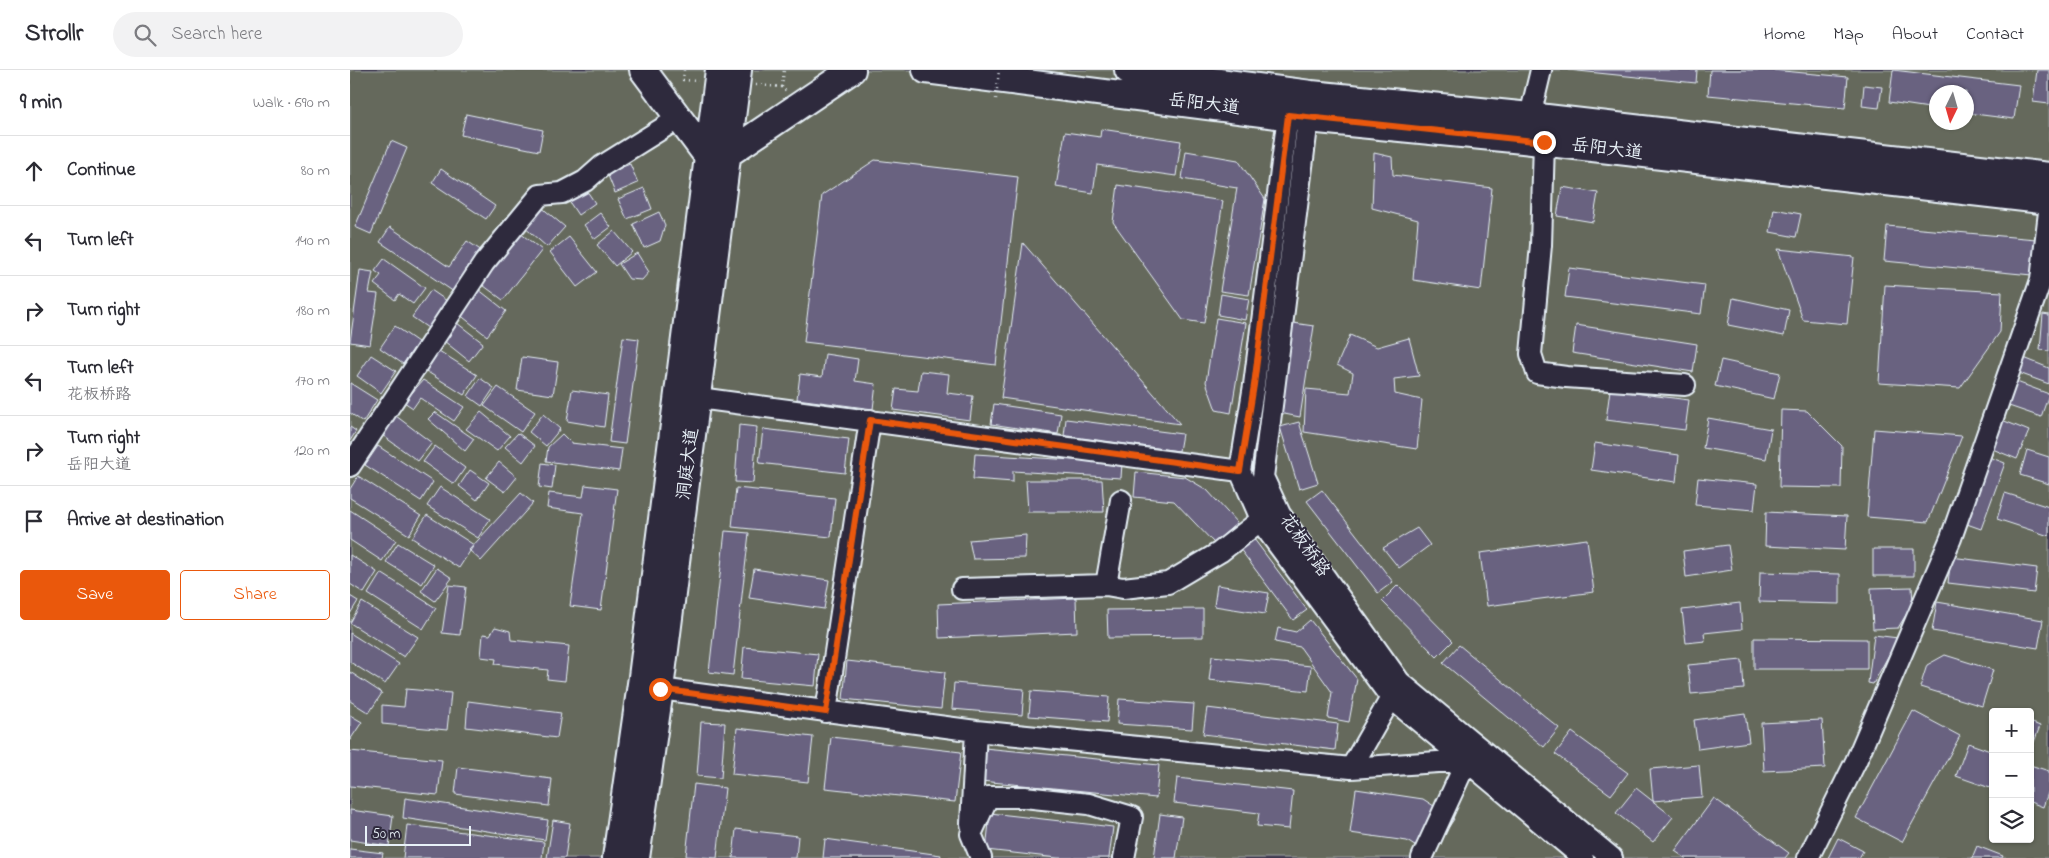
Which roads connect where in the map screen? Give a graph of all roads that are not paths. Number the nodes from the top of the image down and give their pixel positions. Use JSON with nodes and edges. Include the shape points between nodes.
{"nodes":[{"id":1,"x":644,"y":70,"type":"edge"},
{"id":2,"x":719,"y":70,"type":"edge"},
{"id":3,"x":738,"y":70,"type":"edge"},
{"id":4,"x":852,"y":70,"type":"edge"},
{"id":5,"x":926,"y":70,"type":"edge"},
{"id":6,"x":1128,"y":70,"type":"edge"},
{"id":7,"x":1541,"y":70,"type":"edge"},
{"id":8,"x":1530,"y":116,"type":"junction"},
{"id":9,"x":1298,"y":117,"type":"junction"},
{"id":10,"x":679,"y":118,"type":"junction"},
{"id":11,"x":1544,"y":142,"type":"junction"},
{"id":12,"x":718,"y":155,"type":"junction"},
{"id":13,"x":2049,"y":176,"type":"edge"},
{"id":14,"x":2049,"y":201,"type":"edge"},
{"id":15,"x":2049,"y":212,"type":"edge"},
{"id":16,"x":1685,"y":385,"type":"dead end"},
{"id":17,"x":687,"y":396,"type":"junction"},
{"id":18,"x":870,"y":420,"type":"junction"},
{"id":19,"x":350,"y":466,"type":"edge"},
{"id":20,"x":1240,"y":471,"type":"junction"},
{"id":21,"x":1121,"y":500,"type":"dead end"},
{"id":22,"x":1261,"y":520,"type":"junction"},
{"id":23,"x":1106,"y":585,"type":"junction"},
{"id":24,"x":962,"y":589,"type":"dead end"},
{"id":25,"x":660,"y":689,"type":"junction"},
{"id":26,"x":1391,"y":698,"type":"junction"},
{"id":27,"x":826,"y":712,"type":"junction"},
{"id":28,"x":976,"y":731,"type":"junction"},
{"id":29,"x":1466,"y":760,"type":"junction"},
{"id":30,"x":1352,"y":768,"type":"junction"},
{"id":31,"x":971,"y":834,"type":"junction"},
{"id":32,"x":616,"y":858,"type":"edge"},
{"id":33,"x":636,"y":858,"type":"edge"},
{"id":34,"x":969,"y":858,"type":"edge"},
{"id":35,"x":981,"y":858,"type":"edge"},
{"id":36,"x":1124,"y":858,"type":"edge"},
{"id":37,"x":1422,"y":858,"type":"edge"},
{"id":38,"x":1583,"y":858,"type":"edge"},
{"id":39,"x":1612,"y":858,"type":"edge"},
{"id":40,"x":1808,"y":858,"type":"edge"}],
"edges":[{"from":1,"to":10,"type":"main road"},
{"from":2,"to":12,"type":"main road","name":"洞庭大道"},
{"from":3,"to":12,"type":"main road","name":"洞庭大道"},
{"from":4,"to":12,"type":"main road"},
{"from":5,"to":9,"type":"main road","name":"岳阳大道"},
{"from":6,"to":8,"type":"main road","name":"岳阳大道","via":[[1311,94]]},
{"from":7,"to":8,"type":"street"},
{"from":8,"to":13,"type":"main road","name":"岳阳大道"},
{"from":9,"to":11,"type":"main road","name":"岳阳大道"},
{"from":9,"to":20,"type":"street"},
{"from":9,"to":39,"type":"street","name":"花板桥路","via":[[1263,477],[1280,514],[1400,682]]},
{"from":10,"to":12,"type":"main road"},
{"from":10,"to":19,"type":"street","via":[[602,166],[585,181],[562,193],[540,195],[484,263]]},
{"from":11,"to":14,"type":"main road","name":"岳阳大道"},
{"from":11,"to":16,"type":"street","via":[[1541,245],[1531,354],[1537,373]]},
{"from":12,"to":17,"type":"main road","name":"洞庭大道"},
{"from":15,"to":40,"type":"street","via":[[2041,280],[1951,538],[1856,761]]},
{"from":17,"to":18,"type":"street"},
{"from":17,"to":25,"type":"main road","name":"洞庭大道"},
{"from":17,"to":32,"type":"main road","name":"洞庭大道"},
{"from":18,"to":20,"type":"street"},
{"from":18,"to":27,"type":"street"},
{"from":20,"to":22,"type":"street","name":"花板桥路"},
{"from":21,"to":23,"type":"street"},
{"from":22,"to":23,"type":"street","via":[[1220,552],[1168,584],[1123,588]]},
{"from":22,"to":26,"type":"street","name":"花板桥路"},
{"from":23,"to":24,"type":"street"},
{"from":25,"to":27,"type":"street"},
{"from":25,"to":33,"type":"main road","name":"洞庭大道"},
{"from":26,"to":29,"type":"street","name":"花板桥路"},
{"from":26,"to":30,"type":"street"},
{"from":27,"to":28,"type":"street"},
{"from":28,"to":30,"type":"street"},
{"from":28,"to":31,"type":"street"},
{"from":29,"to":30,"type":"street"},
{"from":29,"to":37,"type":"street"},
{"from":29,"to":38,"type":"street","name":"花板桥路"},
{"from":31,"to":34,"type":"street"},
{"from":31,"to":35,"type":"street"},
{"from":31,"to":36,"type":"street","via":[[988,797],[1089,804],[1132,817]]}]}
